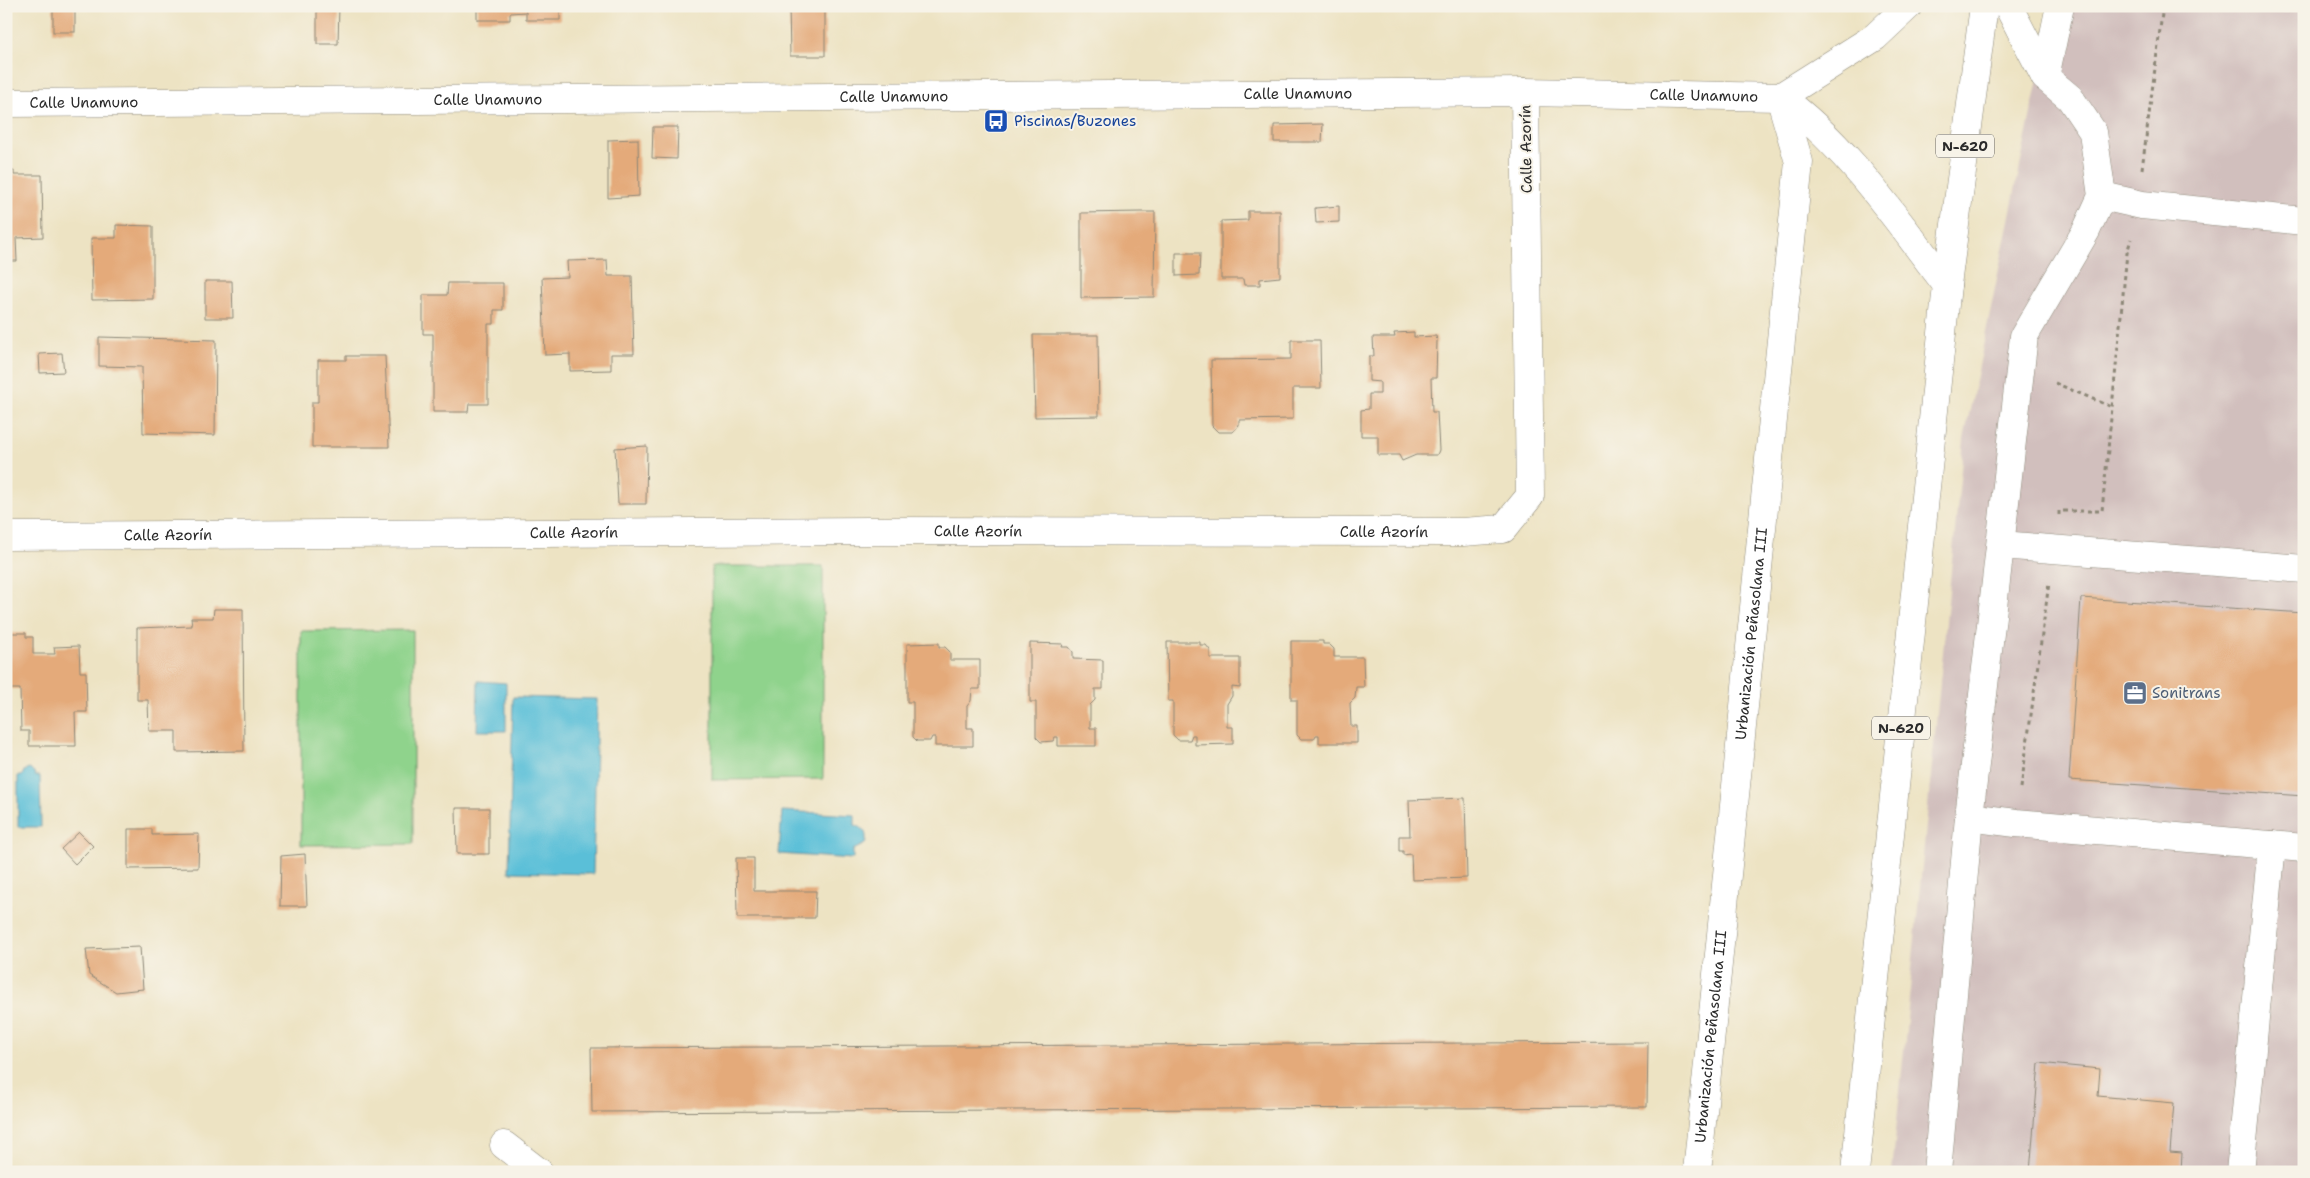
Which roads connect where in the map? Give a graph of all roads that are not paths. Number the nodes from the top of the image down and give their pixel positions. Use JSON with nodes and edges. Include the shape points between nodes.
{"nodes":[{"id":1,"x":1908,"y":6,"type":"edge"},
{"id":2,"x":1984,"y":6,"type":"edge"},
{"id":3,"x":2008,"y":6,"type":"edge"},
{"id":4,"x":2060,"y":6,"type":"edge"},
{"id":5,"x":2045,"y":77,"type":"junction"},
{"id":6,"x":1525,"y":92,"type":"junction"},
{"id":7,"x":1780,"y":97,"type":"junction"},
{"id":8,"x":6,"y":102,"type":"edge"},
{"id":9,"x":2102,"y":196,"type":"junction"},
{"id":10,"x":2304,"y":221,"type":"edge"},
{"id":11,"x":1947,"y":285,"type":"junction"},
{"id":12,"x":6,"y":536,"type":"edge"},
{"id":13,"x":2001,"y":545,"type":"junction"},
{"id":14,"x":2304,"y":569,"type":"edge"},
{"id":15,"x":1969,"y":817,"type":"junction"},
{"id":16,"x":2272,"y":845,"type":"junction"},
{"id":17,"x":2304,"y":848,"type":"edge"},
{"id":18,"x":504,"y":1145,"type":"dead end"},
{"id":19,"x":539,"y":1172,"type":"edge"},
{"id":20,"x":1697,"y":1172,"type":"edge"},
{"id":21,"x":1855,"y":1172,"type":"edge"},
{"id":22,"x":1937,"y":1172,"type":"edge"},
{"id":23,"x":2240,"y":1172,"type":"edge"}],
"edges":[{"from":1,"to":7,"type":"main road","via":[[1875,37]]},
{"from":2,"to":11,"type":"main road","number":"N-620"},
{"from":3,"to":5,"type":"main road"},
{"from":4,"to":5,"type":"main road"},
{"from":5,"to":9,"type":"main road","via":[[2070,98],[2094,132]]},
{"from":6,"to":7,"type":"main road","name":"Calle Unamuno"},
{"from":6,"to":8,"type":"main road","name":"Calle Unamuno"},
{"from":6,"to":12,"type":"main road","name":"Calle Azorín","via":[[1530,496],[1502,529],[1463,532],[870,530]]},
{"from":7,"to":11,"type":"main road","via":[[1804,114],[1859,173]]},
{"from":7,"to":20,"type":"main road","name":"Urbanización Peñasolana III","via":[[1798,162]]},
{"from":9,"to":10,"type":"main road","via":[[2142,204]]},
{"from":9,"to":13,"type":"main road","via":[[2086,231],[2024,336]]},
{"from":11,"to":21,"type":"main road","number":"N-620"},
{"from":13,"to":14,"type":"main road"},
{"from":13,"to":15,"type":"main road"},
{"from":15,"to":16,"type":"main road"},
{"from":15,"to":22,"type":"main road"},
{"from":16,"to":17,"type":"main road"},
{"from":16,"to":23,"type":"main road"},
{"from":18,"to":19,"type":"main road"}]}
